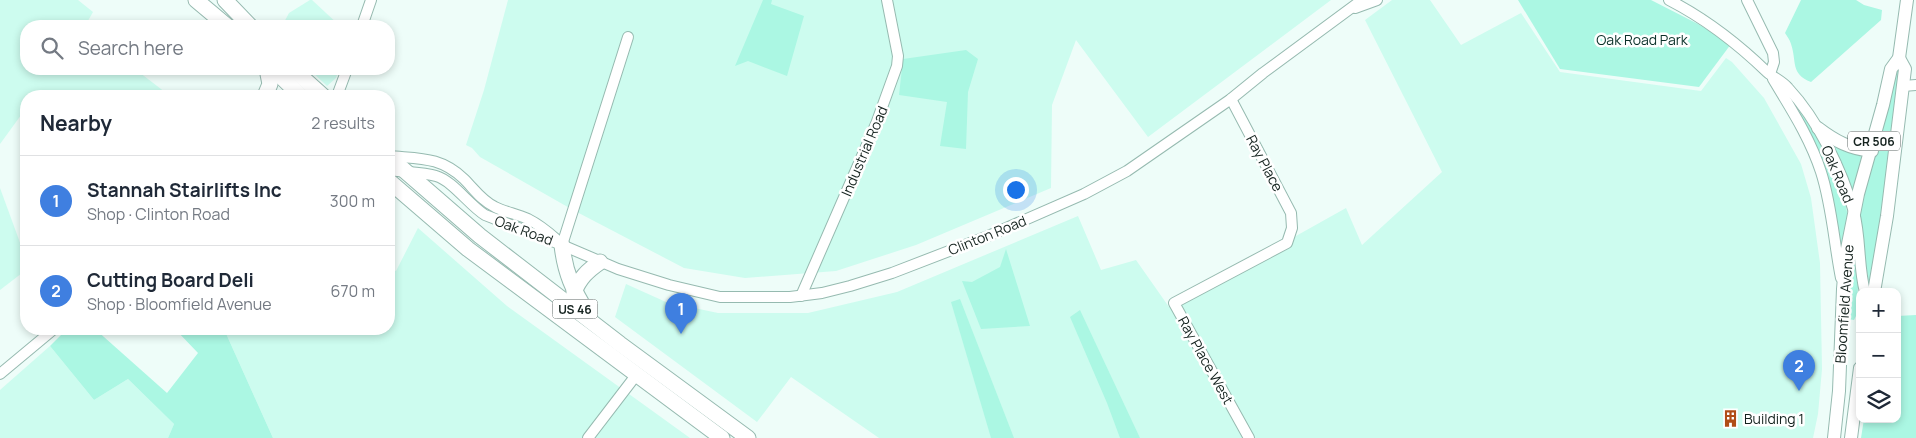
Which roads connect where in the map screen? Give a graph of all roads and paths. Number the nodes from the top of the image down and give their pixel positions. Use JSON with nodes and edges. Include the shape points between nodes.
{"nodes":[{"id":1,"x":196,"y":0,"type":"edge"},
{"id":2,"x":225,"y":0,"type":"edge"},
{"id":3,"x":371,"y":0,"type":"edge"},
{"id":4,"x":887,"y":0,"type":"edge"},
{"id":5,"x":1362,"y":0,"type":"edge"},
{"id":6,"x":1377,"y":0,"type":"edge"},
{"id":7,"x":1669,"y":0,"type":"edge"},
{"id":8,"x":1747,"y":0,"type":"edge"},
{"id":9,"x":1906,"y":0,"type":"edge"},
{"id":10,"x":1349,"y":10,"type":"junction"},
{"id":11,"x":220,"y":20,"type":"edge"},
{"id":12,"x":244,"y":20,"type":"edge"},
{"id":13,"x":364,"y":20,"type":"edge"},
{"id":14,"x":628,"y":37,"type":"dead end"},
{"id":15,"x":1899,"y":58,"type":"junction"},
{"id":16,"x":1770,"y":74,"type":"junction"},
{"id":17,"x":268,"y":75,"type":"edge"},
{"id":18,"x":279,"y":75,"type":"edge"},
{"id":19,"x":300,"y":75,"type":"edge"},
{"id":20,"x":345,"y":75,"type":"edge"},
{"id":21,"x":1910,"y":86,"type":"edge"},
{"id":22,"x":268,"y":90,"type":"edge"},
{"id":23,"x":295,"y":90,"type":"edge"},
{"id":24,"x":316,"y":90,"type":"edge"},
{"id":25,"x":339,"y":90,"type":"edge"},
{"id":26,"x":1231,"y":99,"type":"junction"},
{"id":27,"x":1818,"y":128,"type":"junction"},
{"id":28,"x":1872,"y":151,"type":"junction"},
{"id":29,"x":395,"y":157,"type":"edge"},
{"id":30,"x":395,"y":161,"type":"edge"},
{"id":31,"x":395,"y":171,"type":"edge"},
{"id":32,"x":407,"y":172,"type":"junction"},
{"id":33,"x":395,"y":186,"type":"edge"},
{"id":34,"x":1854,"y":213,"type":"junction"},
{"id":35,"x":1292,"y":228,"type":"joint"},
{"id":36,"x":562,"y":244,"type":"junction"},
{"id":37,"x":600,"y":262,"type":"junction"},
{"id":38,"x":1864,"y":288,"type":"edge"},
{"id":39,"x":1875,"y":288,"type":"edge"},
{"id":40,"x":1843,"y":289,"type":"junction"},
{"id":41,"x":574,"y":292,"type":"junction"},
{"id":42,"x":801,"y":296,"type":"junction"},
{"id":43,"x":48,"y":335,"type":"edge"},
{"id":44,"x":620,"y":344,"type":"junction"},
{"id":45,"x":0,"y":374,"type":"edge"},
{"id":46,"x":637,"y":374,"type":"junction"},
{"id":47,"x":1859,"y":378,"type":"edge"},
{"id":48,"x":588,"y":438,"type":"edge"},
{"id":49,"x":722,"y":438,"type":"edge"},
{"id":50,"x":748,"y":438,"type":"edge"},
{"id":51,"x":1249,"y":438,"type":"edge"},
{"id":52,"x":1834,"y":438,"type":"edge"},
{"id":53,"x":1851,"y":438,"type":"edge"}],
"edges":[{"from":1,"to":11,"type":"highway"},
{"from":2,"to":12,"type":"highway"},
{"from":3,"to":13,"type":"street"},
{"from":4,"to":42,"type":"street","name":"Industrial Road","via":[[897,66],[876,124]]},
{"from":5,"to":10,"type":"street","name":"Clinton Road"},
{"from":6,"to":10,"type":"street"},
{"from":7,"to":16,"type":"street","name":"Oak Road","via":[[1717,28]]},
{"from":8,"to":16,"type":"street","via":[[1773,53]]},
{"from":9,"to":15,"type":"main road","name":"Bloomfield Avenue","number":"CR 506"},
{"from":10,"to":26,"type":"street","name":"Clinton Road"},
{"from":14,"to":36,"type":"street"},
{"from":15,"to":21,"type":"main road","name":"Bloomfield Avenue","number":"CR 506"},
{"from":15,"to":28,"type":"main road","name":"Bloomfield Avenue","number":"CR 506","via":[[1891,69]]},
{"from":16,"to":27,"type":"street","name":"Oak Road","via":[[1787,86]]},
{"from":16,"to":40,"type":"street","name":"Oak Road","via":[[1801,125],[1821,172]]},
{"from":17,"to":22,"type":"highway"},
{"from":18,"to":23,"type":"highway"},
{"from":19,"to":24,"type":"highway"},
{"from":20,"to":25,"type":"street"},
{"from":21,"to":39,"type":"main road","name":"Bloomfield Avenue","number":"CR 506"},
{"from":26,"to":35,"type":"street","name":"Ray Place","via":[[1291,213]]},
{"from":26,"to":42,"type":"street","name":"Clinton Road","via":[[1128,171],[1084,194],[892,273]]},
{"from":27,"to":28,"type":"main road","via":[[1848,147]]},
{"from":27,"to":34,"type":"street","name":"Oak Road"},
{"from":28,"to":34,"type":"main road","name":"Bloomfield Avenue","number":"CR 506"},
{"from":29,"to":36,"type":"street","name":"Oak Road","via":[[442,163],[484,201],[540,226]]},
{"from":30,"to":32,"type":"highway","number":"US 46"},
{"from":31,"to":32,"type":"street","name":"Oak Road"},
{"from":32,"to":36,"type":"street","name":"Oak Road","via":[[436,176],[485,215]]},
{"from":32,"to":44,"type":"highway","number":"US 46","via":[[480,236]]},
{"from":33,"to":46,"type":"highway","number":"US 46","via":[[468,249]]},
{"from":34,"to":38,"type":"street","name":"Oak Road"},
{"from":34,"to":40,"type":"main road","name":"Bloomfield Avenue","number":"CR 506"},
{"from":35,"to":51,"type":"street","name":"Ray Place West","via":[[1286,243],[1174,304]]},
{"from":36,"to":37,"type":"street","name":"Clinton Road"},
{"from":36,"to":41,"type":"highway","via":[[564,265]]},
{"from":37,"to":41,"type":"highway","via":[[580,279]]},
{"from":37,"to":42,"type":"street","name":"Clinton Road","via":[[669,285],[720,296]]},
{"from":40,"to":52,"type":"main road","name":"Bloomfield Avenue"},
{"from":41,"to":44,"type":"highway","via":[[588,314]]},
{"from":43,"to":45,"type":"street"},
{"from":44,"to":50,"type":"highway","number":"US 46"},
{"from":46,"to":48,"type":"street"},
{"from":46,"to":49,"type":"highway","number":"US 46"},
{"from":47,"to":53,"type":"main road","name":"Bloomfield Avenue"}]}
